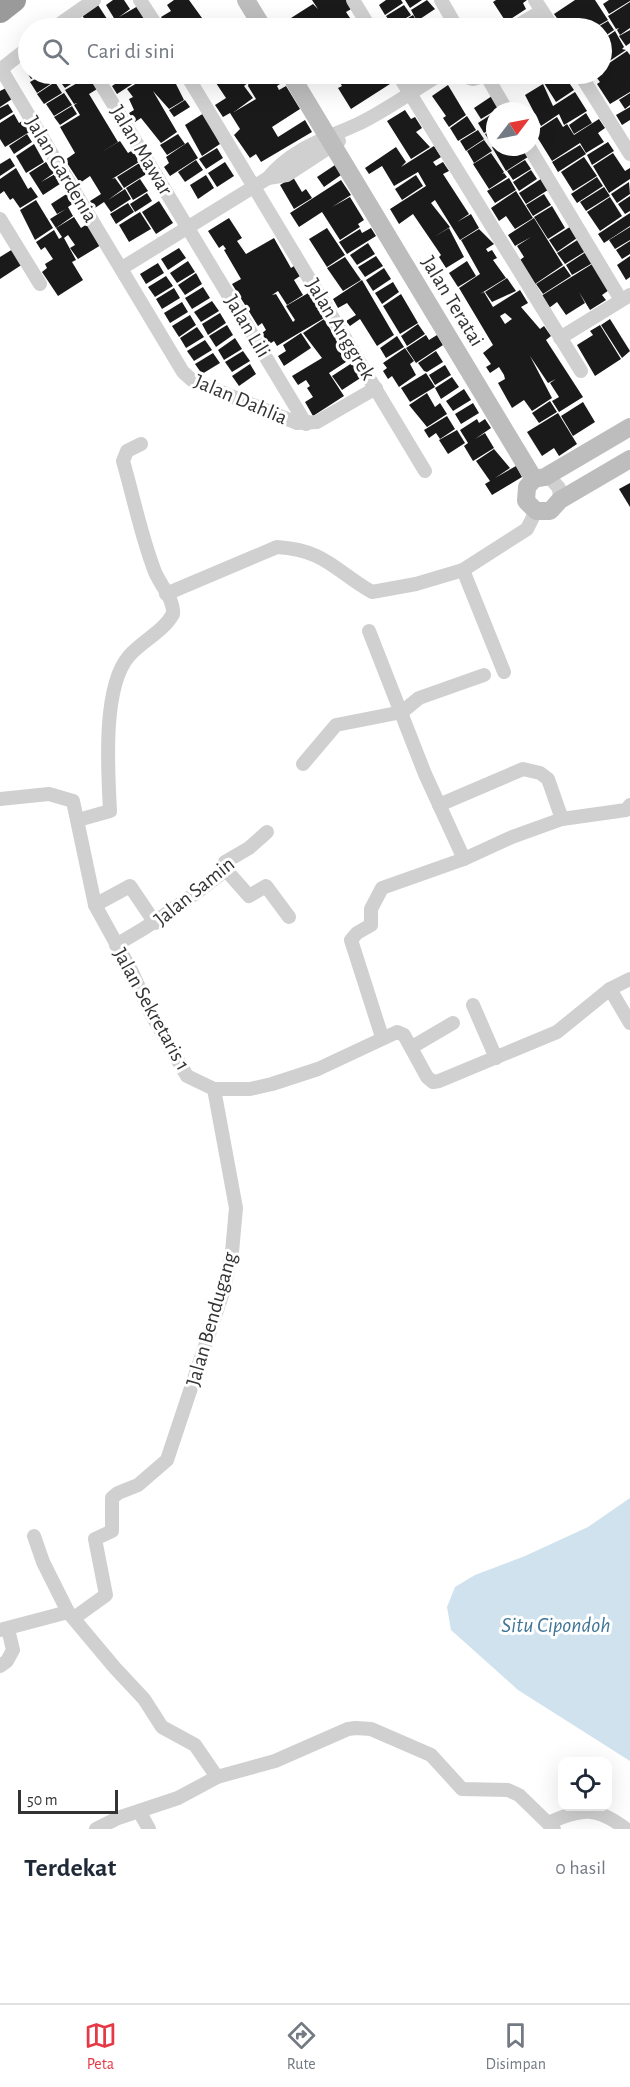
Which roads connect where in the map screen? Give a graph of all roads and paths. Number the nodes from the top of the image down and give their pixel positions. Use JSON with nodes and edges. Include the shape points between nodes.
{"nodes":[{"id":1,"x":14,"y":0,"type":"edge"},
{"id":2,"x":94,"y":0,"type":"edge"},
{"id":3,"x":140,"y":0,"type":"edge"},
{"id":4,"x":246,"y":0,"type":"edge"},
{"id":5,"x":352,"y":0,"type":"edge"},
{"id":6,"x":441,"y":0,"type":"edge"},
{"id":7,"x":538,"y":5,"type":"edge"},
{"id":8,"x":0,"y":10,"type":"edge"},
{"id":9,"x":72,"y":18,"type":"edge"},
{"id":10,"x":152,"y":18,"type":"edge"},
{"id":11,"x":257,"y":18,"type":"edge"},
{"id":12,"x":364,"y":18,"type":"edge"},
{"id":13,"x":451,"y":18,"type":"edge"},
{"id":14,"x":524,"y":18,"type":"edge"},
{"id":15,"x":546,"y":18,"type":"edge"},
{"id":16,"x":18,"y":56,"type":"edge"},
{"id":17,"x":1,"y":69,"type":"edge"},
{"id":18,"x":101,"y":84,"type":"edge"},
{"id":19,"x":192,"y":84,"type":"edge"},
{"id":20,"x":296,"y":84,"type":"edge"},
{"id":21,"x":404,"y":84,"type":"edge"},
{"id":22,"x":424,"y":84,"type":"edge"},
{"id":23,"x":492,"y":84,"type":"edge"},
{"id":24,"x":586,"y":84,"type":"edge"},
{"id":25,"x":409,"y":93,"type":"junction"},
{"id":26,"x":502,"y":102,"type":"edge"},
{"id":27,"x":330,"y":141,"type":"junction"},
{"id":28,"x":630,"y":154,"type":"edge"},
{"id":29,"x":535,"y":156,"type":"edge"},
{"id":30,"x":256,"y":186,"type":"junction"},
{"id":31,"x":0,"y":219,"type":"edge"},
{"id":32,"x":189,"y":227,"type":"junction"},
{"id":33,"x":122,"y":268,"type":"junction"},
{"id":34,"x":40,"y":284,"type":"dead end"},
{"id":35,"x":626,"y":297,"type":"edge"},
{"id":36,"x":560,"y":338,"type":"junction"},
{"id":37,"x":581,"y":372,"type":"dead end"},
{"id":38,"x":376,"y":388,"type":"junction"},
{"id":39,"x":306,"y":424,"type":"junction"},
{"id":40,"x":630,"y":427,"type":"edge"},
{"id":41,"x":141,"y":444,"type":"dead end"},
{"id":42,"x":630,"y":459,"type":"edge"},
{"id":43,"x":425,"y":471,"type":"dead end"},
{"id":44,"x":540,"y":478,"type":"junction"},
{"id":45,"x":560,"y":500,"type":"junction"},
{"id":46,"x":536,"y":511,"type":"junction"},
{"id":47,"x":463,"y":570,"type":"junction"},
{"id":48,"x":166,"y":594,"type":"junction"},
{"id":49,"x":369,"y":631,"type":"dead end"},
{"id":50,"x":504,"y":672,"type":"dead end"},
{"id":51,"x":484,"y":675,"type":"dead end"},
{"id":52,"x":402,"y":712,"type":"junction"},
{"id":53,"x":303,"y":764,"type":"dead end"},
{"id":54,"x":0,"y":799,"type":"edge"},
{"id":55,"x":439,"y":805,"type":"junction"},
{"id":56,"x":629,"y":810,"type":"edge"},
{"id":57,"x":562,"y":819,"type":"junction"},
{"id":58,"x":78,"y":820,"type":"junction"},
{"id":59,"x":267,"y":832,"type":"dead end"},
{"id":60,"x":464,"y":859,"type":"junction"},
{"id":61,"x":226,"y":870,"type":"junction"},
{"id":62,"x":95,"y":905,"type":"junction"},
{"id":63,"x":289,"y":917,"type":"dead end"},
{"id":64,"x":155,"y":923,"type":"junction"},
{"id":65,"x":116,"y":945,"type":"junction"},
{"id":66,"x":630,"y":979,"type":"edge"},
{"id":67,"x":610,"y":989,"type":"junction"},
{"id":68,"x":473,"y":1005,"type":"dead end"},
{"id":69,"x":453,"y":1023,"type":"dead end"},
{"id":70,"x":630,"y":1023,"type":"edge"},
{"id":71,"x":382,"y":1037,"type":"junction"},
{"id":72,"x":411,"y":1047,"type":"junction"},
{"id":73,"x":496,"y":1058,"type":"junction"},
{"id":74,"x":214,"y":1089,"type":"junction"},
{"id":75,"x":34,"y":1536,"type":"dead end"},
{"id":76,"x":71,"y":1615,"type":"junction"},
{"id":77,"x":4,"y":1630,"type":"edge"},
{"id":78,"x":0,"y":1666,"type":"edge"},
{"id":79,"x":217,"y":1777,"type":"junction"},
{"id":80,"x":139,"y":1811,"type":"junction"},
{"id":81,"x":551,"y":1826,"type":"edge"},
{"id":82,"x":96,"y":1829,"type":"edge"},
{"id":83,"x":148,"y":1829,"type":"edge"},
{"id":84,"x":626,"y":1829,"type":"edge"}],
"edges":[{"from":1,"to":8,"type":"highway"},
{"from":2,"to":9,"type":"street"},
{"from":3,"to":10,"type":"street"},
{"from":4,"to":11,"type":"street"},
{"from":5,"to":12,"type":"street"},
{"from":6,"to":13,"type":"street"},
{"from":7,"to":14,"type":"street"},
{"from":7,"to":15,"type":"street"},
{"from":16,"to":17,"type":"street"},
{"from":17,"to":33,"type":"street","name":"Jalan Gardenia"},
{"from":18,"to":32,"type":"street","name":"Jalan Mawar"},
{"from":19,"to":30,"type":"street","name":"Jalan Anggrek"},
{"from":20,"to":27,"type":"street","name":"Jalan Teratai"},
{"from":21,"to":25,"type":"street"},
{"from":22,"to":25,"type":"street"},
{"from":23,"to":26,"type":"street"},
{"from":24,"to":28,"type":"street"},
{"from":25,"to":27,"type":"street"},
{"from":25,"to":36,"type":"street"},
{"from":27,"to":30,"type":"street","via":[[280,163]]},
{"from":27,"to":44,"type":"street","name":"Jalan Teratai"},
{"from":29,"to":35,"type":"street"},
{"from":30,"to":32,"type":"street"},
{"from":30,"to":38,"type":"street","name":"Jalan Anggrek"},
{"from":31,"to":34,"type":"street"},
{"from":32,"to":33,"type":"street"},
{"from":32,"to":39,"type":"street","name":"Jalan Lili"},
{"from":33,"to":39,"type":"street","name":"Jalan Dahlia","via":[[183,372],[192,380]]},
{"from":35,"to":36,"type":"street"},
{"from":36,"to":37,"type":"street"},
{"from":38,"to":39,"type":"street","name":"Jalan Dahlia","via":[[317,422]]},
{"from":38,"to":43,"type":"street","name":"Jalan Anggrek"},
{"from":40,"to":44,"type":"street"},
{"from":41,"to":48,"type":"street","via":[[127,451],[123,461],[141,537]]},
{"from":42,"to":45,"type":"street"},
{"from":44,"to":45,"type":"street","via":[[551,478],[559,488]]},
{"from":44,"to":46,"type":"street","via":[[526,487],[525,496]]},
{"from":45,"to":46,"type":"street","via":[[550,511]]},
{"from":46,"to":47,"type":"street","via":[[527,529]]},
{"from":47,"to":48,"type":"street","via":[[372,592],[320,556],[277,548]]},
{"from":47,"to":50,"type":"street"},
{"from":48,"to":58,"type":"street","via":[[173,605],[172,617],[128,656],[119,674],[107,743],[110,810]]},
{"from":49,"to":52,"type":"street"},
{"from":51,"to":52,"type":"street","via":[[419,698]]},
{"from":52,"to":53,"type":"street","via":[[336,725]]},
{"from":52,"to":55,"type":"street"},
{"from":54,"to":58,"type":"street","name":"Jalan Sekretaris 1","via":[[64,796],[73,801]]},
{"from":55,"to":57,"type":"street","via":[[523,769],[548,778]]},
{"from":55,"to":60,"type":"street"},
{"from":56,"to":57,"type":"street"},
{"from":57,"to":60,"type":"street"},
{"from":58,"to":62,"type":"street","name":"Jalan Sekretaris 1"},
{"from":59,"to":61,"type":"street","name":"Jalan Samin","via":[[225,862]]},
{"from":60,"to":71,"type":"street","via":[[382,888],[371,909],[371,925],[353,936],[351,945]]},
{"from":61,"to":63,"type":"street","via":[[249,896],[266,886]]},
{"from":61,"to":64,"type":"street","name":"Jalan Samin"},
{"from":62,"to":64,"type":"street","via":[[130,886]]},
{"from":62,"to":65,"type":"street","name":"Jalan Sekretaris 1"},
{"from":64,"to":65,"type":"street","name":"Jalan Samin"},
{"from":65,"to":74,"type":"street","name":"Jalan Sekretaris 1","via":[[187,1076]]},
{"from":66,"to":67,"type":"street"},
{"from":67,"to":70,"type":"street"},
{"from":67,"to":73,"type":"street","via":[[567,1025]]},
{"from":68,"to":73,"type":"street"},
{"from":69,"to":72,"type":"street"},
{"from":71,"to":72,"type":"street","via":[[401,1032]]},
{"from":71,"to":74,"type":"street","name":"Jalan Sekretaris 1","via":[[318,1069],[272,1084],[250,1089]]},
{"from":72,"to":73,"type":"street","via":[[433,1082]]},
{"from":74,"to":76,"type":"street","name":"Jalan Bendugang","via":[[236,1209],[223,1292],[167,1460],[138,1485],[112,1498],[112,1531],[95,1539],[106,1595]]},
{"from":75,"to":76,"type":"street"},
{"from":76,"to":77,"type":"street"},
{"from":76,"to":79,"type":"street","via":[[144,1699],[162,1726],[195,1745]]},
{"from":77,"to":78,"type":"street","via":[[13,1650]]},
{"from":79,"to":80,"type":"street","via":[[178,1798]]},
{"from":79,"to":81,"type":"street","via":[[275,1761],[348,1729],[371,1729],[431,1755],[462,1789],[508,1790],[519,1795]]},
{"from":80,"to":82,"type":"street"},
{"from":80,"to":83,"type":"street"},
{"from":81,"to":84,"type":"street","via":[[570,1814],[594,1811]]}]}
